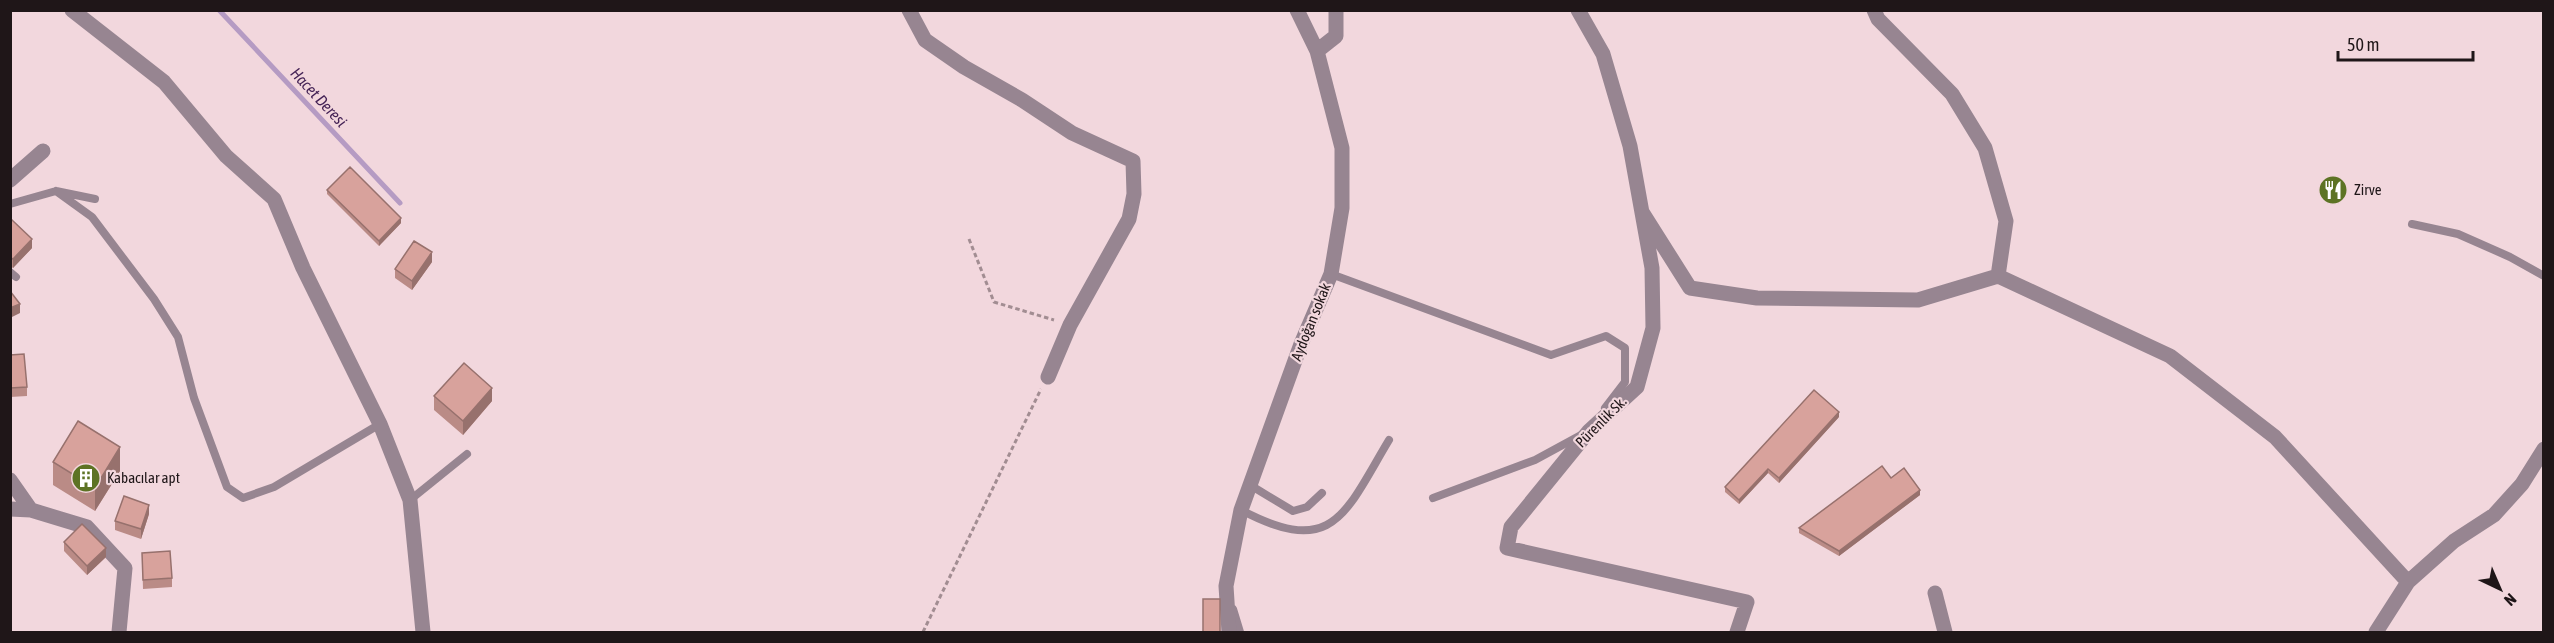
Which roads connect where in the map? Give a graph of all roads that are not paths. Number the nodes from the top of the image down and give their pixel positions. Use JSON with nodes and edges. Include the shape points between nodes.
{"nodes":[{"id":1,"x":72,"y":10,"type":"edge"},
{"id":2,"x":909,"y":10,"type":"edge"},
{"id":3,"x":1297,"y":10,"type":"edge"},
{"id":4,"x":1336,"y":10,"type":"edge"},
{"id":5,"x":1578,"y":10,"type":"edge"},
{"id":6,"x":1874,"y":10,"type":"edge"},
{"id":7,"x":1317,"y":51,"type":"junction"},
{"id":8,"x":43,"y":151,"type":"dead end"},
{"id":9,"x":10,"y":180,"type":"edge"},
{"id":10,"x":56,"y":191,"type":"junction"},
{"id":11,"x":96,"y":200,"type":"dead end"},
{"id":12,"x":10,"y":204,"type":"edge"},
{"id":13,"x":1642,"y":212,"type":"junction"},
{"id":14,"x":2412,"y":224,"type":"dead end"},
{"id":15,"x":1331,"y":274,"type":"junction"},
{"id":16,"x":1998,"y":276,"type":"junction"},
{"id":17,"x":2544,"y":276,"type":"edge"},
{"id":18,"x":1048,"y":377,"type":"road end"},
{"id":19,"x":380,"y":424,"type":"junction"},
{"id":20,"x":1589,"y":431,"type":"junction"},
{"id":21,"x":1389,"y":440,"type":"dead end"},
{"id":22,"x":2544,"y":449,"type":"edge"},
{"id":23,"x":467,"y":454,"type":"dead end"},
{"id":24,"x":10,"y":480,"type":"edge"},
{"id":25,"x":1250,"y":485,"type":"junction"},
{"id":26,"x":1322,"y":493,"type":"dead end"},
{"id":27,"x":1433,"y":498,"type":"dead end"},
{"id":28,"x":410,"y":500,"type":"junction"},
{"id":29,"x":10,"y":509,"type":"edge"},
{"id":30,"x":31,"y":510,"type":"junction"},
{"id":31,"x":1241,"y":510,"type":"junction"},
{"id":32,"x":2408,"y":582,"type":"junction"},
{"id":33,"x":1226,"y":586,"type":"junction"},
{"id":34,"x":1935,"y":593,"type":"dead end"},
{"id":35,"x":119,"y":633,"type":"edge"},
{"id":36,"x":423,"y":633,"type":"edge"},
{"id":37,"x":1229,"y":633,"type":"edge"},
{"id":38,"x":1240,"y":633,"type":"edge"},
{"id":39,"x":1737,"y":633,"type":"edge"},
{"id":40,"x":1945,"y":633,"type":"edge"},
{"id":41,"x":2376,"y":633,"type":"edge"}],
"edges":[{"from":1,"to":19,"type":"street","via":[[164,82],[226,156],[274,199],[303,268]]},
{"from":2,"to":18,"type":"street","via":[[925,40],[964,67],[1072,133],[1133,160],[1134,194],[1129,219],[1070,325]]},
{"from":3,"to":7,"type":"street","name":"Aydoğan sokak"},
{"from":4,"to":7,"type":"street","via":[[1336,36]]},
{"from":5,"to":13,"type":"street","name":"Pürenlik Sk.","via":[[1604,54],[1630,146]]},
{"from":6,"to":16,"type":"street","via":[[1878,19],[1952,94],[1985,148],[2006,221]]},
{"from":7,"to":15,"type":"street","name":"Aydoğan sokak","via":[[1342,148],[1342,208]]},
{"from":8,"to":9,"type":"street"},
{"from":10,"to":11,"type":"lane"},
{"from":10,"to":12,"type":"lane"},
{"from":10,"to":19,"type":"lane","via":[[92,217],[178,337],[194,398],[227,487],[243,498],[274,487]]},
{"from":13,"to":16,"type":"street","via":[[1690,288],[1757,298],[1918,300]]},
{"from":13,"to":20,"type":"street","name":"Pürenlik Sk.","via":[[1652,268],[1653,328],[1637,387]]},
{"from":14,"to":17,"type":"lane","via":[[2458,234]]},
{"from":15,"to":20,"type":"lane","via":[[1551,355],[1606,336],[1625,348],[1625,382]]},
{"from":15,"to":25,"type":"street","name":"Aydoğan sokak"},
{"from":16,"to":32,"type":"street","via":[[2179,363],[2275,437]]},
{"from":19,"to":28,"type":"street"},
{"from":20,"to":27,"type":"lane","via":[[1535,460]]},
{"from":20,"to":39,"type":"street","name":"Pürenlik Sk.","via":[[1511,527],[1507,548],[1747,602]]},
{"from":21,"to":31,"type":"lane","via":[[1351,503],[1334,522],[1318,530],[1272,526]]},
{"from":22,"to":32,"type":"street","via":[[2522,484],[2494,515],[2454,541]]},
{"from":23,"to":28,"type":"lane"},
{"from":24,"to":30,"type":"street"},
{"from":25,"to":26,"type":"lane","via":[[1293,511],[1307,507]]},
{"from":25,"to":31,"type":"street","name":"Aydoğan sokak"},
{"from":28,"to":36,"type":"street"},
{"from":29,"to":30,"type":"street"},
{"from":30,"to":35,"type":"street","via":[[87,527],[125,568]]},
{"from":31,"to":33,"type":"street","name":"Aydoğan sokak"},
{"from":32,"to":41,"type":"street"},
{"from":33,"to":37,"type":"street","name":"Aydoğan sokak"},
{"from":33,"to":38,"type":"lane"},
{"from":34,"to":40,"type":"street"}]}
